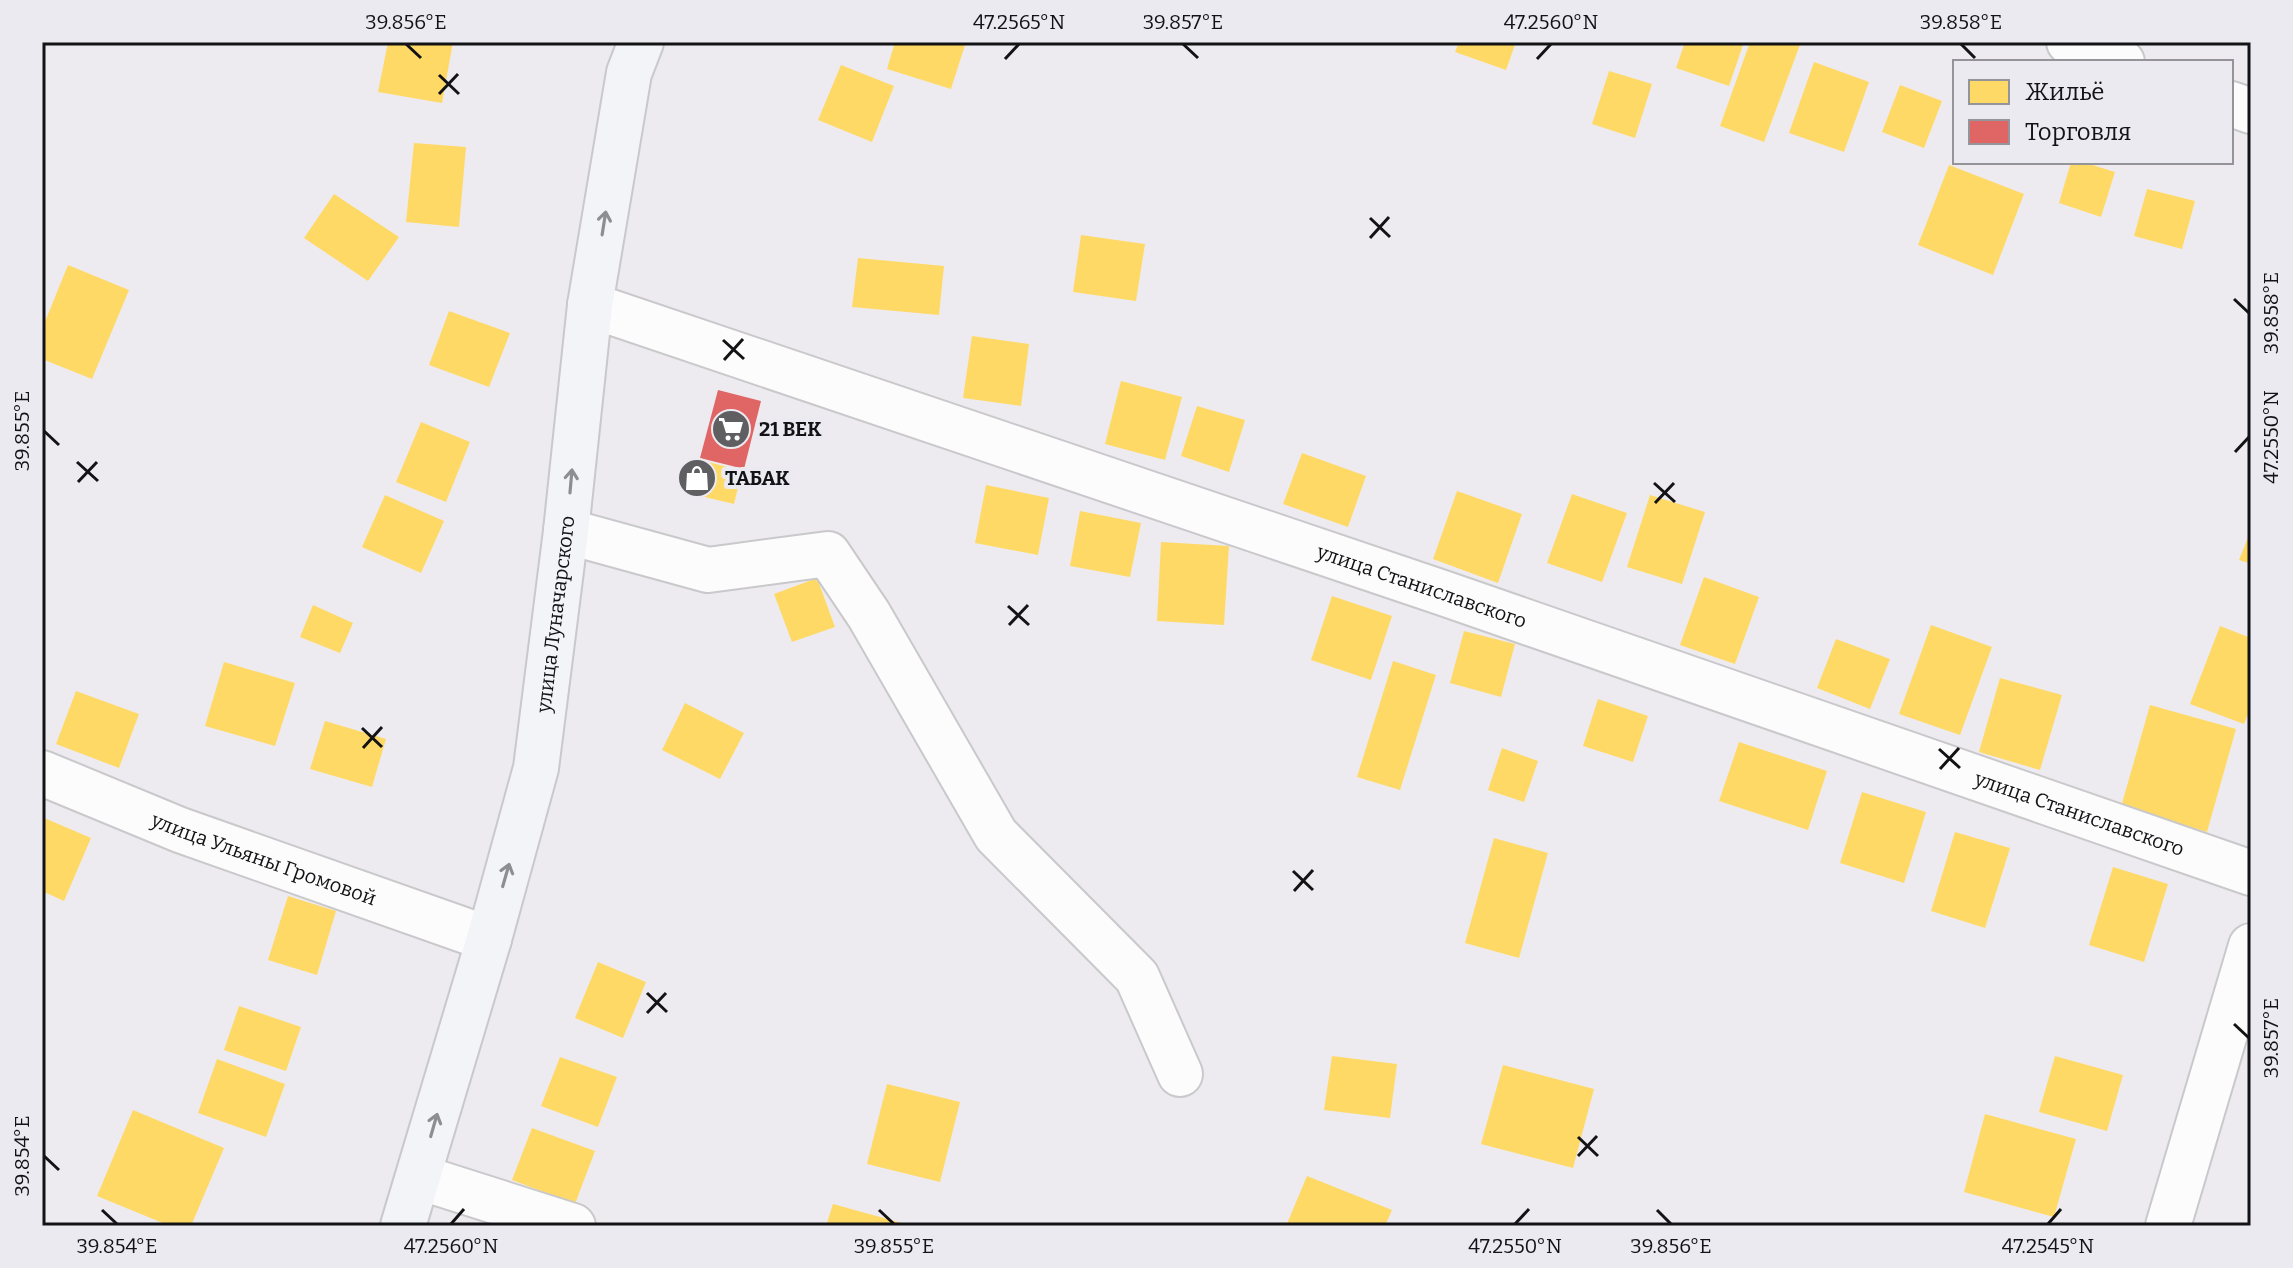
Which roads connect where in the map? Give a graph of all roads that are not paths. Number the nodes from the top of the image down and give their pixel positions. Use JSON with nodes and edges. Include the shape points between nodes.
{"nodes":[{"id":1,"x":641,"y":42,"type":"edge"},
{"id":2,"x":2069,"y":42,"type":"edge"},
{"id":3,"x":2117,"y":60,"type":"edge"},
{"id":4,"x":590,"y":305,"type":"junction"},
{"id":5,"x":566,"y":531,"type":"junction"},
{"id":6,"x":42,"y":773,"type":"edge"},
{"id":7,"x":2251,"y":873,"type":"edge"},
{"id":8,"x":489,"y":939,"type":"junction"},
{"id":9,"x":2251,"y":946,"type":"edge"},
{"id":10,"x":1180,"y":1074,"type":"dead end"},
{"id":11,"x":419,"y":1177,"type":"junction"},
{"id":12,"x":403,"y":1226,"type":"edge"},
{"id":13,"x":573,"y":1226,"type":"edge"},
{"id":14,"x":2168,"y":1226,"type":"edge"}],
"edges":[{"from":4,"to":1,"type":"main road","name":"улица Луначарского","one_way":true,"via":[[629,73]]},
{"from":2,"to":3,"type":"street"},
{"from":5,"to":4,"type":"main road","name":"улица Луначарского","one_way":true},
{"from":4,"to":7,"type":"street","name":"улица Станиславского"},
{"from":8,"to":5,"type":"main road","name":"улица Луначарского","one_way":true,"via":[[536,768]]},
{"from":5,"to":10,"type":"street","via":[[708,570],[828,554],[996,835],[1137,977]]},
{"from":6,"to":8,"type":"street","name":"улица Ульяны Громовой","via":[[180,830]]},
{"from":11,"to":8,"type":"main road","name":"улица Луначарского","one_way":true},
{"from":9,"to":14,"type":"street"},
{"from":11,"to":12,"type":"main road","name":"улица Луначарского"},
{"from":11,"to":13,"type":"street"}]}
